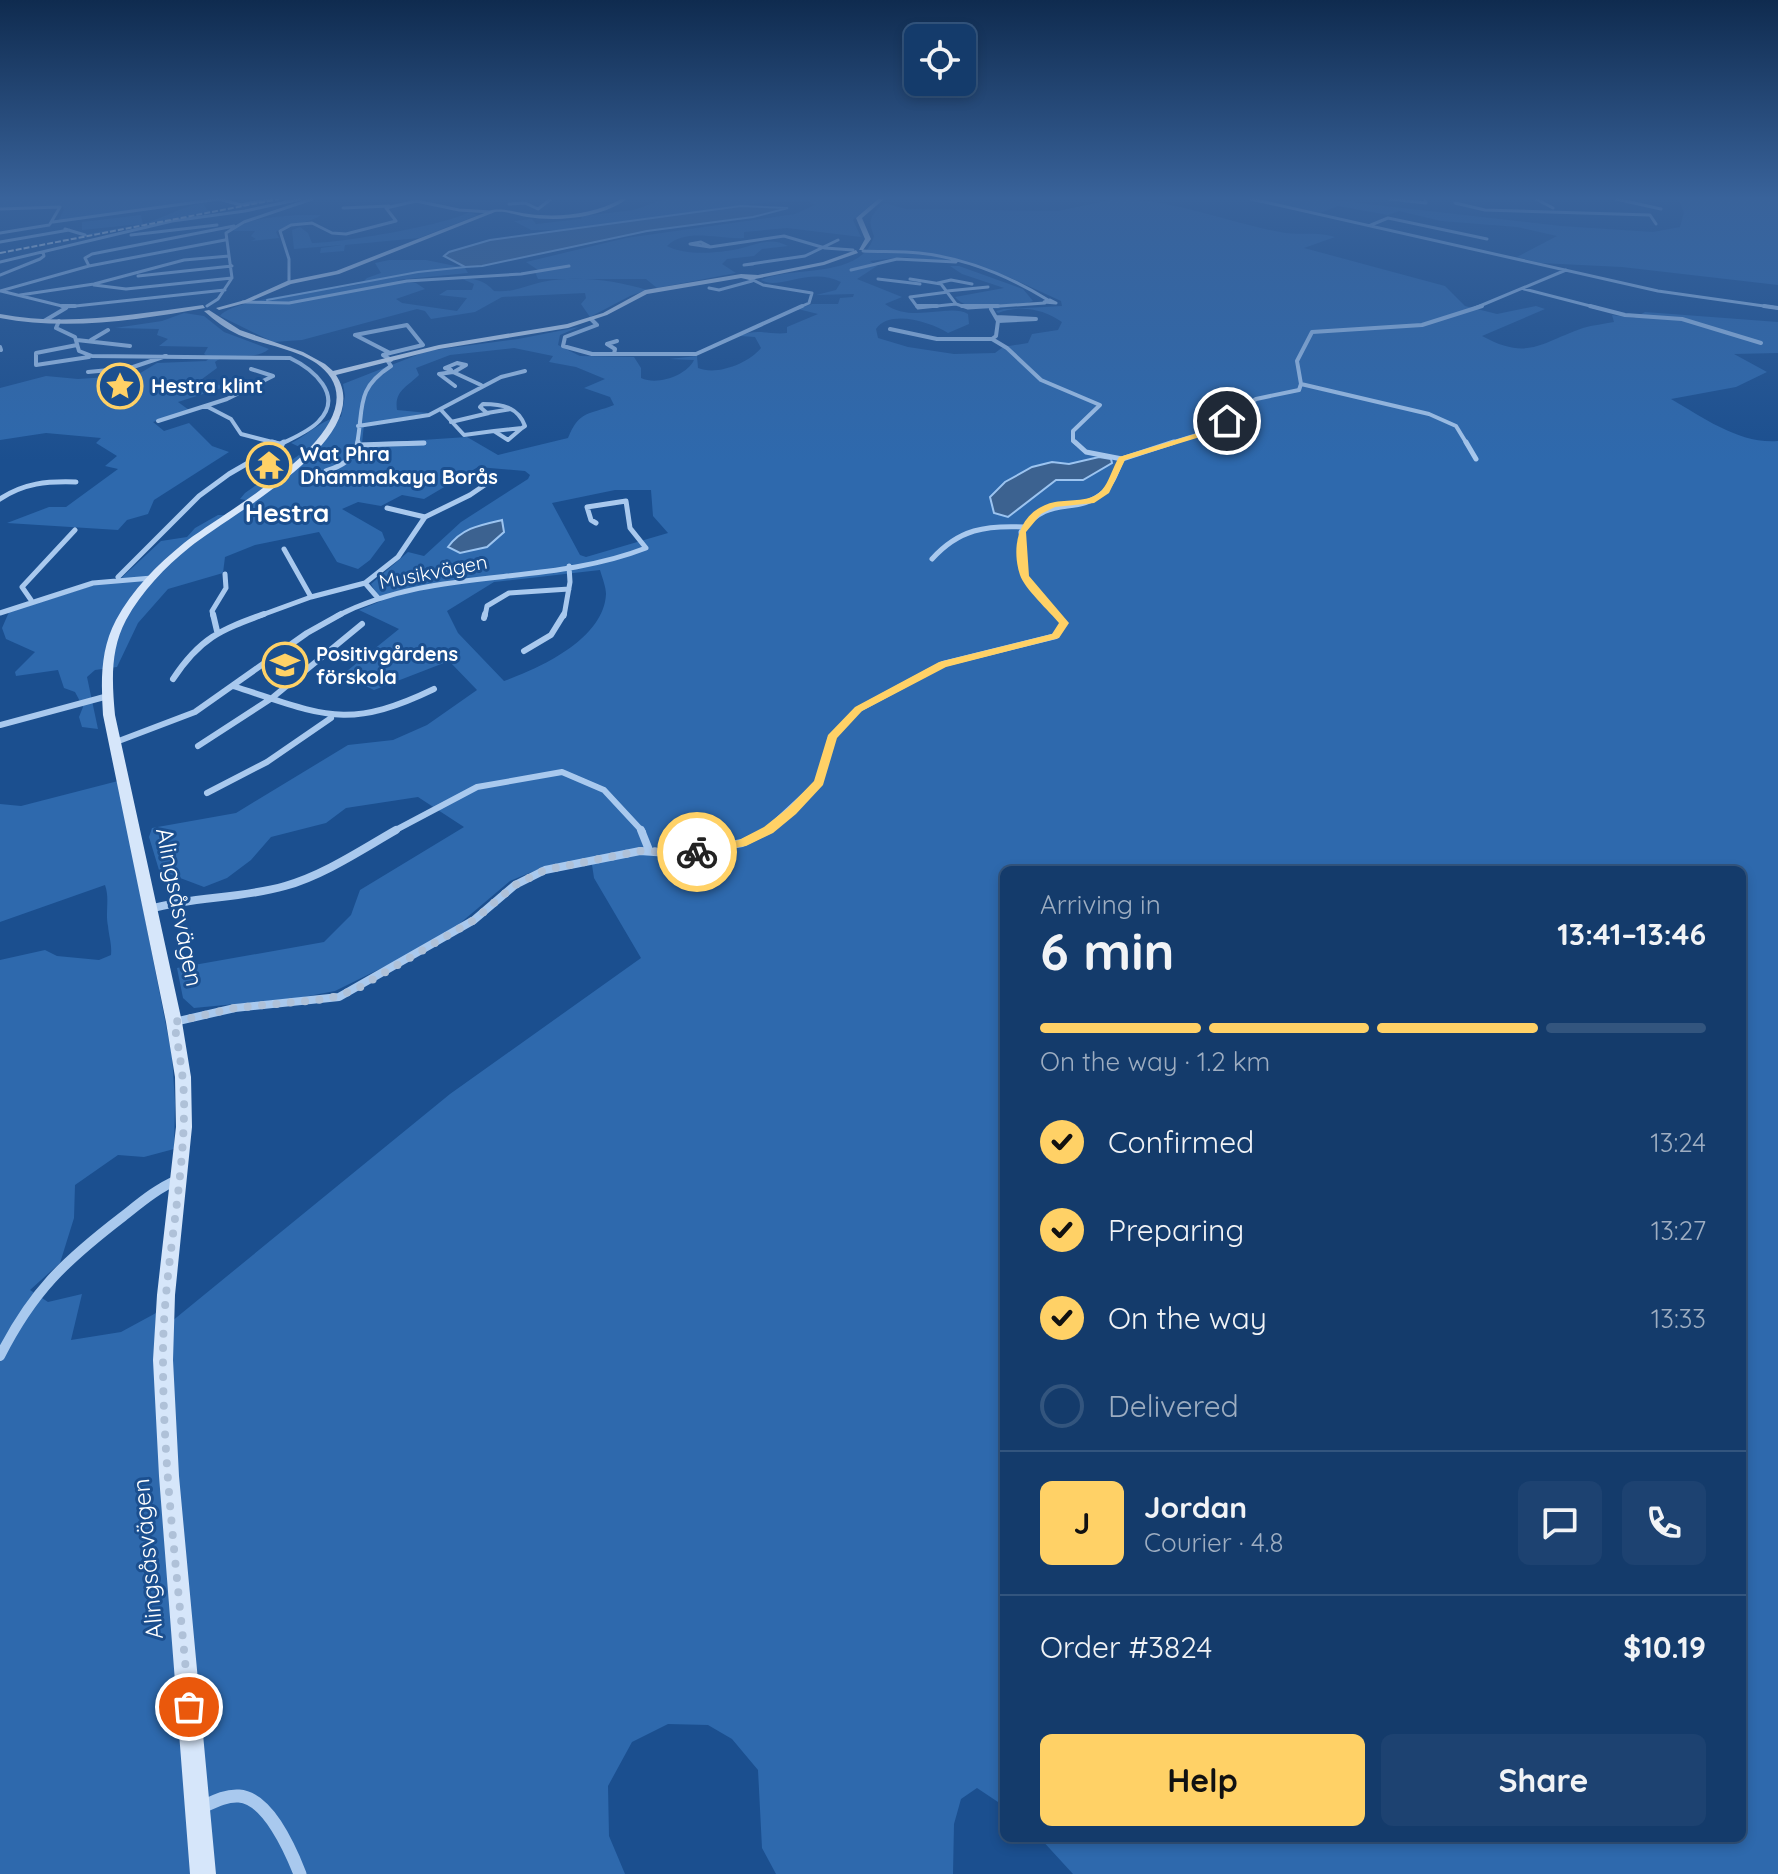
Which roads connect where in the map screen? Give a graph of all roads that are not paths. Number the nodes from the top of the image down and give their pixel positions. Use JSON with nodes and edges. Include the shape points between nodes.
{"nodes":[{"id":1,"x":78,"y":286,"type":"edge"},
{"id":2,"x":98,"y":286,"type":"edge"},
{"id":3,"x":152,"y":286,"type":"edge"},
{"id":4,"x":227,"y":286,"type":"edge"},
{"id":5,"x":279,"y":286,"type":"edge"},
{"id":6,"x":378,"y":286,"type":"edge"},
{"id":7,"x":686,"y":286,"type":"edge"},
{"id":8,"x":728,"y":286,"type":"edge"},
{"id":9,"x":794,"y":286,"type":"edge"},
{"id":10,"x":941,"y":286,"type":"edge"},
{"id":11,"x":1025,"y":286,"type":"edge"},
{"id":12,"x":1529,"y":286,"type":"edge"},
{"id":13,"x":1644,"y":286,"type":"edge"},
{"id":14,"x":988,"y":287,"type":"dead end"},
{"id":15,"x":709,"y":288,"type":"dead end"},
{"id":16,"x":1523,"y":289,"type":"junction"},
{"id":17,"x":225,"y":290,"type":"junction"},
{"id":18,"x":0,"y":291,"type":"edge"},
{"id":19,"x":947,"y":292,"type":"junction"},
{"id":20,"x":15,"y":296,"type":"junction"},
{"id":21,"x":241,"y":303,"type":"junction"},
{"id":22,"x":956,"y":304,"type":"junction"},
{"id":23,"x":66,"y":307,"type":"junction"},
{"id":24,"x":218,"y":307,"type":"junction"},
{"id":25,"x":205,"y":308,"type":"junction"},
{"id":26,"x":1778,"y":308,"type":"edge"},
{"id":27,"x":991,"y":309,"type":"junction"},
{"id":28,"x":167,"y":311,"type":"junction"},
{"id":29,"x":0,"y":316,"type":"edge"},
{"id":30,"x":591,"y":319,"type":"junction"},
{"id":31,"x":997,"y":319,"type":"junction"},
{"id":32,"x":44,"y":321,"type":"junction"},
{"id":33,"x":59,"y":321,"type":"junction"},
{"id":34,"x":890,"y":329,"type":"dead end"},
{"id":35,"x":108,"y":330,"type":"dead end"},
{"id":36,"x":992,"y":339,"type":"junction"},
{"id":37,"x":91,"y":340,"type":"junction"},
{"id":38,"x":617,"y":341,"type":"dead end"},
{"id":39,"x":77,"y":343,"type":"junction"},
{"id":40,"x":1761,"y":343,"type":"dead end"},
{"id":41,"x":130,"y":346,"type":"dead end"},
{"id":42,"x":614,"y":354,"type":"junction"},
{"id":43,"x":167,"y":355,"type":"junction"},
{"id":44,"x":92,"y":356,"type":"junction"},
{"id":45,"x":104,"y":357,"type":"junction"},
{"id":46,"x":389,"y":358,"type":"junction"},
{"id":47,"x":251,"y":369,"type":"dead end"},
{"id":48,"x":525,"y":371,"type":"dead end"},
{"id":49,"x":331,"y":374,"type":"junction"},
{"id":50,"x":1301,"y":384,"type":"junction"},
{"id":51,"x":481,"y":385,"type":"junction"},
{"id":52,"x":455,"y":386,"type":"dead end"},
{"id":53,"x":206,"y":406,"type":"junction"},
{"id":54,"x":511,"y":409,"type":"junction"},
{"id":55,"x":442,"y":411,"type":"junction"},
{"id":56,"x":489,"y":413,"type":"junction"},
{"id":57,"x":158,"y":421,"type":"dead end"},
{"id":58,"x":451,"y":422,"type":"junction"},
{"id":59,"x":358,"y":426,"type":"junction"},
{"id":60,"x":522,"y":428,"type":"junction"},
{"id":61,"x":494,"y":431,"type":"junction"},
{"id":62,"x":424,"y":443,"type":"dead end"},
{"id":63,"x":282,"y":445,"type":"junction"},
{"id":64,"x":358,"y":445,"type":"junction"},
{"id":65,"x":1122,"y":459,"type":"junction"},
{"id":66,"x":1476,"y":459,"type":"dead end"},
{"id":67,"x":326,"y":471,"type":"dead end"},
{"id":68,"x":492,"y":480,"type":"dead end"},
{"id":69,"x":76,"y":482,"type":"dead end"},
{"id":70,"x":0,"y":499,"type":"edge"},
{"id":71,"x":387,"y":508,"type":"dead end"},
{"id":72,"x":425,"y":517,"type":"junction"},
{"id":73,"x":596,"y":523,"type":"dead end"},
{"id":74,"x":1025,"y":527,"type":"junction"},
{"id":75,"x":75,"y":530,"type":"dead end"},
{"id":76,"x":284,"y":549,"type":"dead end"},
{"id":77,"x":932,"y":559,"type":"dead end"},
{"id":78,"x":569,"y":566,"type":"junction"},
{"id":79,"x":225,"y":574,"type":"dead end"},
{"id":80,"x":118,"y":577,"type":"junction"},
{"id":81,"x":152,"y":578,"type":"junction"},
{"id":82,"x":365,"y":583,"type":"junction"},
{"id":83,"x":569,"y":589,"type":"junction"},
{"id":84,"x":311,"y":597,"type":"junction"},
{"id":85,"x":378,"y":598,"type":"junction"},
{"id":86,"x":31,"y":600,"type":"junction"},
{"id":87,"x":0,"y":613,"type":"edge"},
{"id":88,"x":484,"y":618,"type":"dead end"},
{"id":89,"x":362,"y":624,"type":"dead end"},
{"id":90,"x":217,"y":631,"type":"junction"},
{"id":91,"x":524,"y":651,"type":"dead end"},
{"id":92,"x":173,"y":679,"type":"dead end"},
{"id":93,"x":233,"y":686,"type":"junction"},
{"id":94,"x":434,"y":689,"type":"dead end"},
{"id":95,"x":108,"y":696,"type":"junction"},
{"id":96,"x":272,"y":698,"type":"junction"},
{"id":97,"x":331,"y":718,"type":"junction"},
{"id":98,"x":0,"y":725,"type":"edge"},
{"id":99,"x":116,"y":742,"type":"junction"},
{"id":100,"x":198,"y":746,"type":"dead end"},
{"id":101,"x":207,"y":793,"type":"dead end"},
{"id":102,"x":649,"y":850,"type":"junction"},
{"id":103,"x":150,"y":909,"type":"junction"},
{"id":104,"x":174,"y":1022,"type":"junction"},
{"id":105,"x":178,"y":1180,"type":"junction"},
{"id":106,"x":0,"y":1356,"type":"edge"},
{"id":107,"x":198,"y":1809,"type":"junction"},
{"id":108,"x":203,"y":1874,"type":"edge"},
{"id":109,"x":300,"y":1874,"type":"edge"}],
"edges":[{"from":1,"to":20,"type":"street"},
{"from":2,"to":3,"type":"street"},
{"from":4,"to":17,"type":"street"},
{"from":5,"to":21,"type":"main road"},
{"from":6,"to":21,"type":"street","via":[[289,303]]},
{"from":7,"to":30,"type":"main road","via":[[645,292]]},
{"from":8,"to":15,"type":"street"},
{"from":9,"to":42,"type":"street","via":[[813,298],[705,352]]},
{"from":10,"to":19,"type":"street"},
{"from":11,"to":27,"type":"street","via":[[1047,302]]},
{"from":12,"to":16,"type":"street"},
{"from":13,"to":26,"type":"street"},
{"from":14,"to":19,"type":"street"},
{"from":16,"to":40,"type":"street","via":[[1625,315],[1682,319]]},
{"from":16,"to":50,"type":"street","via":[[1422,325],[1312,332],[1297,361]]},
{"from":17,"to":23,"type":"street"},
{"from":17,"to":24,"type":"street"},
{"from":18,"to":20,"type":"street"},
{"from":19,"to":22,"type":"street"},
{"from":19,"to":22,"type":"street","via":[[910,297],[917,307]]},
{"from":20,"to":23,"type":"street"},
{"from":21,"to":24,"type":"main road"},
{"from":22,"to":27,"type":"street"},
{"from":23,"to":32,"type":"street"},
{"from":24,"to":25,"type":"main road"},
{"from":24,"to":25,"type":"main road"},
{"from":24,"to":28,"type":"main road"},
{"from":24,"to":49,"type":"main road","via":[[238,333],[314,361]]},
{"from":25,"to":28,"type":"main road"},
{"from":27,"to":31,"type":"street"},
{"from":28,"to":33,"type":"main road"},
{"from":29,"to":32,"type":"main road"},
{"from":30,"to":42,"type":"street","via":[[597,325],[565,337],[563,346]]},
{"from":30,"to":46,"type":"main road"},
{"from":31,"to":31,"type":"street","via":[[1036,319]]},
{"from":31,"to":36,"type":"street"},
{"from":32,"to":33,"type":"main road"},
{"from":33,"to":39,"type":"street","via":[[56,328]]},
{"from":34,"to":36,"type":"street","via":[[941,339]]},
{"from":35,"to":37,"type":"street"},
{"from":36,"to":65,"type":"street","via":[[1008,346],[1041,380],[1100,405],[1073,431],[1073,441],[1086,452]]},
{"from":37,"to":39,"type":"street"},
{"from":37,"to":41,"type":"street"},
{"from":38,"to":42,"type":"street","via":[[607,344]]},
{"from":39,"to":44,"type":"street","via":[[81,353]]},
{"from":39,"to":44,"type":"street","via":[[36,353],[36,365]]},
{"from":43,"to":45,"type":"street"},
{"from":43,"to":45,"type":"street","via":[[130,368],[88,372]]},
{"from":43,"to":63,"type":"street","via":[[285,357],[314,371],[327,389],[328,410],[313,428]]},
{"from":44,"to":45,"type":"street"},
{"from":46,"to":46,"type":"street","via":[[362,341],[355,335],[407,325],[423,345]]},
{"from":46,"to":49,"type":"main road"},
{"from":46,"to":59,"type":"street","via":[[391,366],[370,380]]},
{"from":47,"to":53,"type":"street","via":[[273,376]]},
{"from":48,"to":51,"type":"street"},
{"from":49,"to":81,"type":"main road","name":"Alingsåsvägen","via":[[340,406],[324,438]]},
{"from":50,"to":65,"type":"street","via":[[1299,390],[1256,399],[1210,431]]},
{"from":50,"to":66,"type":"street","via":[[1429,414],[1456,426]]},
{"from":51,"to":52,"type":"street","via":[[454,372],[439,374]]},
{"from":51,"to":55,"type":"street"},
{"from":53,"to":57,"type":"street"},
{"from":53,"to":63,"type":"street","via":[[231,419],[241,434]]},
{"from":54,"to":56,"type":"street"},
{"from":54,"to":56,"type":"street","via":[[482,405]]},
{"from":54,"to":60,"type":"street","via":[[523,418]]},
{"from":55,"to":58,"type":"street"},
{"from":55,"to":59,"type":"street"},
{"from":56,"to":58,"type":"street"},
{"from":58,"to":61,"type":"street","via":[[464,435]]},
{"from":59,"to":64,"type":"street"},
{"from":60,"to":61,"type":"street"},
{"from":60,"to":61,"type":"street","via":[[508,440]]},
{"from":62,"to":64,"type":"street"},
{"from":63,"to":80,"type":"street","via":[[199,496]]},
{"from":64,"to":67,"type":"street","via":[[348,461]]},
{"from":65,"to":74,"type":"street","via":[[1106,491],[1091,501],[1046,508]]},
{"from":68,"to":72,"type":"street"},
{"from":69,"to":70,"type":"street","via":[[33,481]]},
{"from":71,"to":72,"type":"street"},
{"from":72,"to":82,"type":"street","via":[[398,557]]},
{"from":73,"to":78,"type":"street","name":"Musikvägen","via":[[587,507],[626,501],[630,528],[647,546]]},
{"from":74,"to":77,"type":"street","via":[[968,528]]},
{"from":74,"to":102,"type":"street","via":[[1025,576],[1064,623],[1056,636],[943,664],[859,709],[831,737],[819,782],[769,830],[742,843],[692,852]]},
{"from":75,"to":86,"type":"street","via":[[22,587]]},
{"from":76,"to":84,"type":"street"},
{"from":78,"to":83,"type":"street"},
{"from":78,"to":85,"type":"street","name":"Musikvägen","via":[[462,579]]},
{"from":79,"to":90,"type":"street","via":[[226,588],[212,611]]},
{"from":80,"to":81,"type":"street"},
{"from":80,"to":86,"type":"street"},
{"from":81,"to":95,"type":"main road","name":"Alingsåsvägen","via":[[113,638],[105,669]]},
{"from":82,"to":84,"type":"street"},
{"from":82,"to":85,"type":"street"},
{"from":83,"to":88,"type":"street","via":[[509,593],[487,606]]},
{"from":83,"to":91,"type":"street","via":[[562,624]]},
{"from":84,"to":90,"type":"street"},
{"from":85,"to":93,"type":"street","name":"Musikvägen","via":[[335,615],[292,641]]},
{"from":86,"to":87,"type":"street"},
{"from":89,"to":96,"type":"street"},
{"from":90,"to":92,"type":"street"},
{"from":93,"to":96,"type":"street"},
{"from":93,"to":99,"type":"street","name":"Musikvägen","via":[[170,725]]},
{"from":94,"to":97,"type":"street","via":[[372,716]]},
{"from":95,"to":98,"type":"street"},
{"from":95,"to":99,"type":"main road","name":"Alingsåsvägen"},
{"from":96,"to":97,"type":"street"},
{"from":96,"to":100,"type":"street"},
{"from":97,"to":101,"type":"street","via":[[276,757]]},
{"from":99,"to":103,"type":"main road","name":"Alingsåsvägen"},
{"from":102,"to":103,"type":"street","via":[[644,833],[618,802],[562,772],[477,787],[287,886]]},
{"from":102,"to":104,"type":"street","via":[[545,870],[515,885],[474,920],[339,997],[235,1008]]},
{"from":103,"to":104,"type":"main road","name":"Alingsåsvägen"},
{"from":104,"to":105,"type":"main road","name":"Alingsåsvägen","via":[[185,1108]]},
{"from":105,"to":106,"type":"street","via":[[62,1263],[33,1295]]},
{"from":105,"to":107,"type":"main road","name":"Alingsåsvägen","via":[[163,1360]]},
{"from":107,"to":108,"type":"main road","name":"Alingsåsvägen"},
{"from":107,"to":109,"type":"street","via":[[243,1796],[256,1803],[292,1849]]}]}
